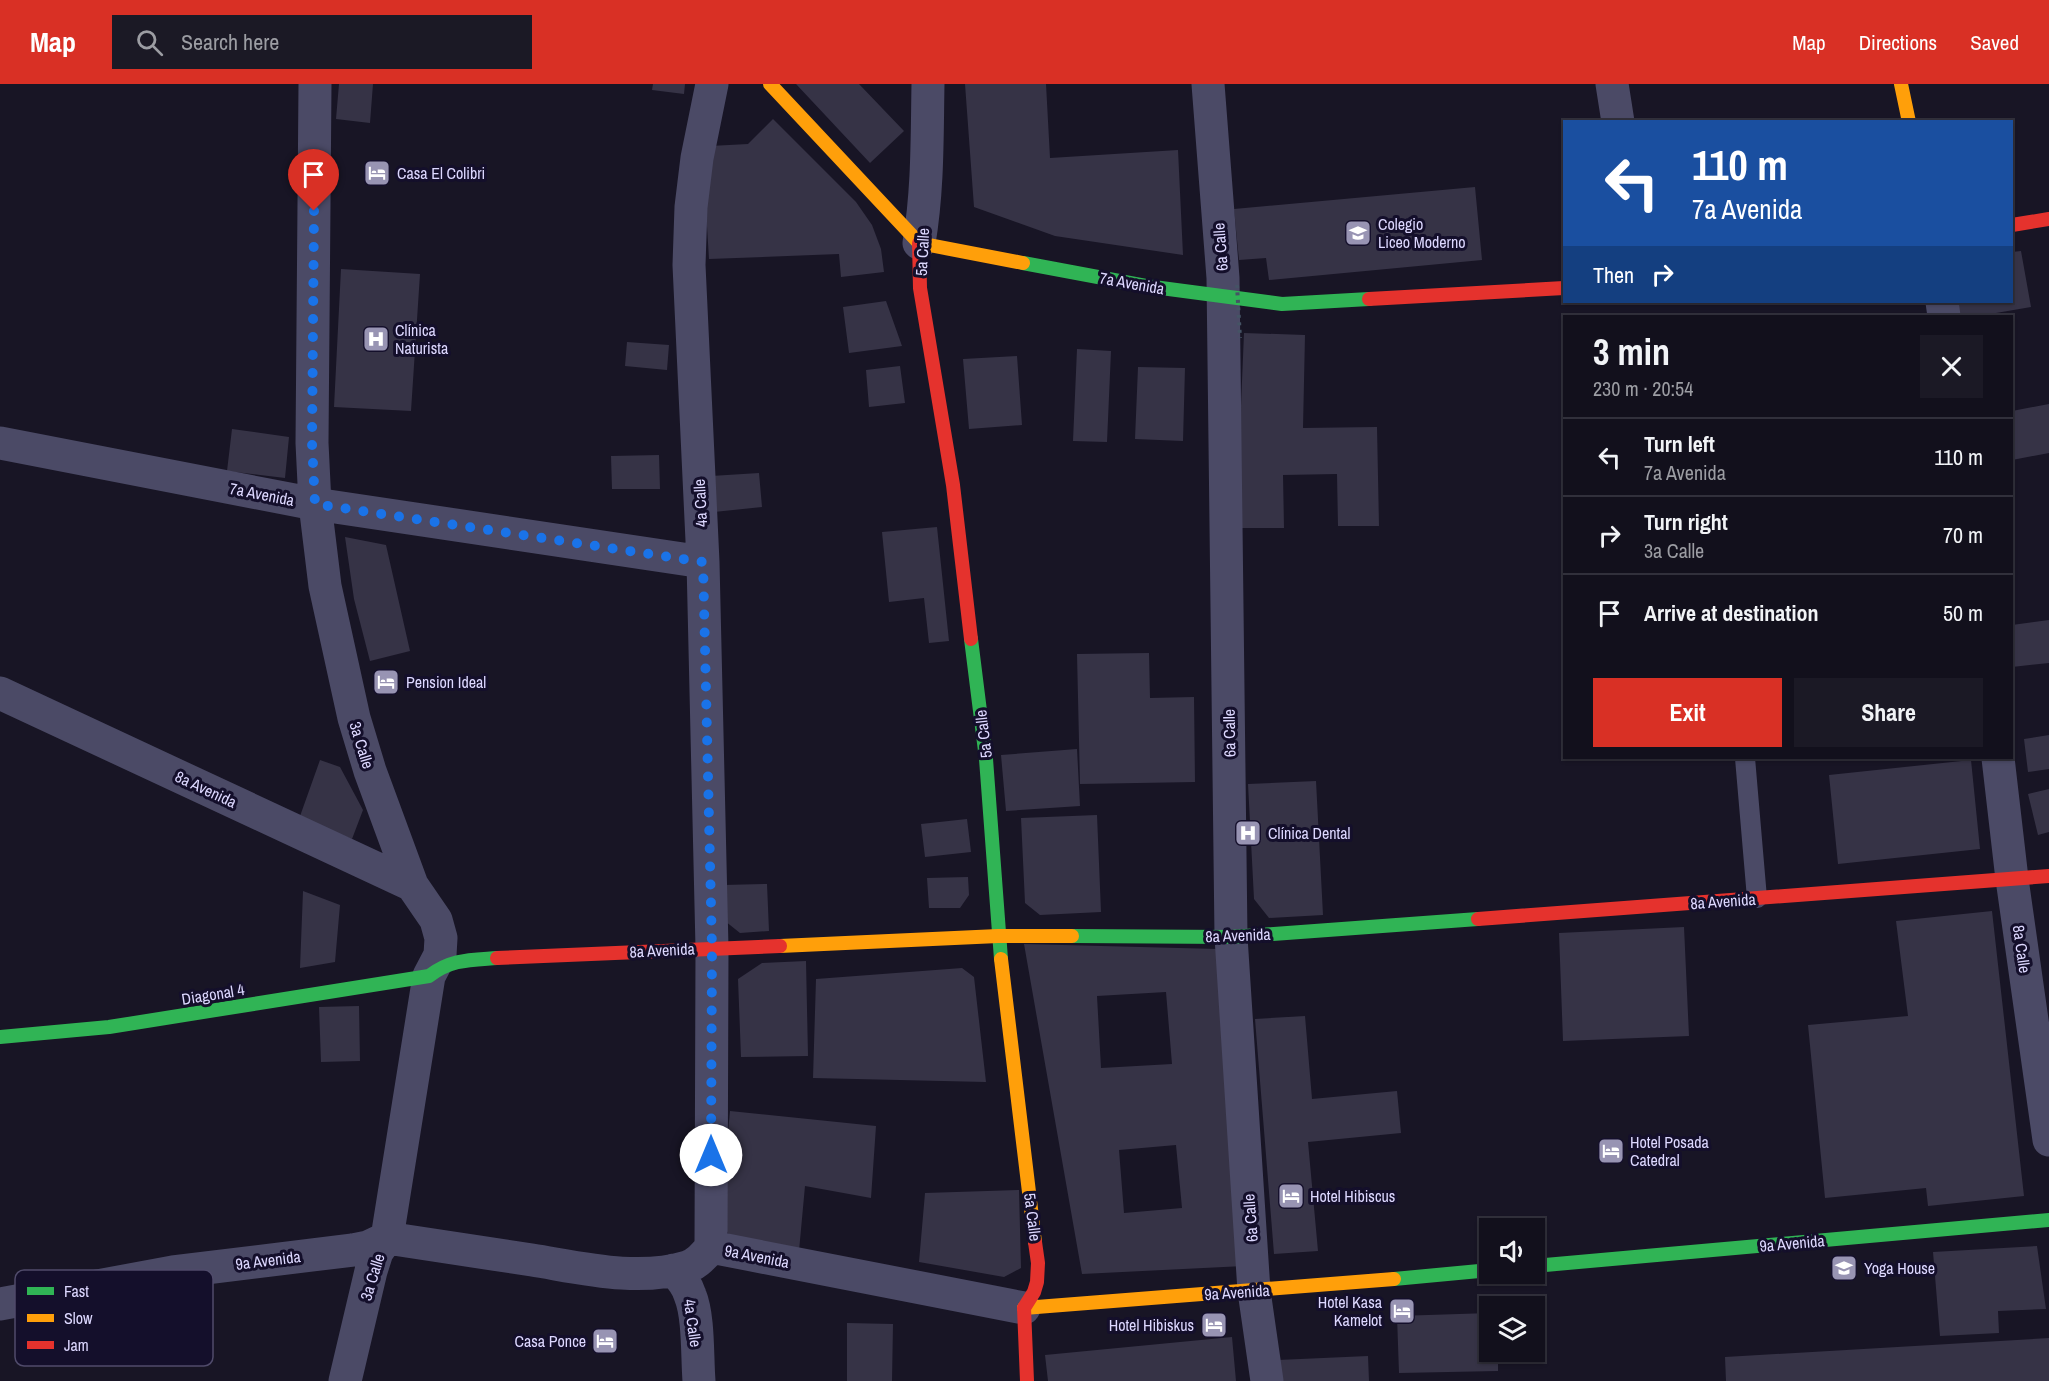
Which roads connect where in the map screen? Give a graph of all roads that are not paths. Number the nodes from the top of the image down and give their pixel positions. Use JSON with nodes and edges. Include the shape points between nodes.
{"nodes":[{"id":1,"x":315,"y":84,"type":"edge"},
{"id":2,"x":712,"y":84,"type":"edge"},
{"id":3,"x":770,"y":84,"type":"edge"},
{"id":4,"x":928,"y":84,"type":"edge"},
{"id":5,"x":1208,"y":84,"type":"edge"},
{"id":6,"x":1612,"y":84,"type":"edge"},
{"id":7,"x":1901,"y":84,"type":"edge"},
{"id":8,"x":1618,"y":120,"type":"edge"},
{"id":9,"x":1909,"y":120,"type":"edge"},
{"id":10,"x":2049,"y":219,"type":"edge"},
{"id":11,"x":2013,"y":225,"type":"edge"},
{"id":12,"x":919,"y":243,"type":"junction"},
{"id":13,"x":1563,"y":288,"type":"edge"},
{"id":14,"x":1230,"y":291,"type":"junction"},
{"id":15,"x":0,"y":443,"type":"edge"},
{"id":16,"x":315,"y":504,"type":"junction"},
{"id":17,"x":703,"y":562,"type":"junction"},
{"id":18,"x":0,"y":693,"type":"edge"},
{"id":19,"x":1745,"y":759,"type":"edge"},
{"id":20,"x":1998,"y":759,"type":"edge"},
{"id":21,"x":2049,"y":876,"type":"edge"},
{"id":22,"x":2012,"y":879,"type":"junction"},
{"id":23,"x":412,"y":885,"type":"junction"},
{"id":24,"x":1757,"y":898,"type":"junction"},
{"id":25,"x":998,"y":936,"type":"junction"},
{"id":26,"x":1231,"y":937,"type":"junction"},
{"id":27,"x":712,"y":948,"type":"junction"},
{"id":28,"x":429,"y":976,"type":"junction"},
{"id":29,"x":0,"y":1037,"type":"edge"},
{"id":30,"x":2049,"y":1140,"type":"edge"},
{"id":31,"x":2049,"y":1220,"type":"edge"},
{"id":32,"x":387,"y":1238,"type":"junction"},
{"id":33,"x":711,"y":1247,"type":"junction"},
{"id":34,"x":1545,"y":1265,"type":"edge"},
{"id":35,"x":189,"y":1270,"type":"edge"},
{"id":36,"x":674,"y":1270,"type":"junction"},
{"id":37,"x":1479,"y":1271,"type":"edge"},
{"id":38,"x":1254,"y":1291,"type":"junction"},
{"id":39,"x":15,"y":1301,"type":"edge"},
{"id":40,"x":0,"y":1304,"type":"edge"},
{"id":41,"x":1024,"y":1308,"type":"junction"},
{"id":42,"x":345,"y":1381,"type":"edge"},
{"id":43,"x":699,"y":1381,"type":"edge"},
{"id":44,"x":1027,"y":1381,"type":"edge"},
{"id":45,"x":1267,"y":1381,"type":"edge"}],
"edges":[{"from":1,"to":16,"type":"street","name":"3a Calle"},
{"from":2,"to":17,"type":"street","name":"4a Calle","via":[[696,168],[688,265]]},
{"from":3,"to":12,"type":"main road","via":[[807,110]]},
{"from":4,"to":12,"type":"street","name":"5a Calle","via":[[927,177]]},
{"from":5,"to":14,"type":"street","name":"6a Calle","via":[[1223,278]]},
{"from":6,"to":8,"type":"street"},
{"from":7,"to":9,"type":"main road"},
{"from":10,"to":11,"type":"main road"},
{"from":12,"to":14,"type":"main road","name":"7a Avenida","via":[[1146,286]]},
{"from":12,"to":25,"type":"main road","name":"5a Calle","via":[[920,288],[953,485],[986,759]]},
{"from":13,"to":14,"type":"main road","name":"7a Avenida","via":[[1282,304]]},
{"from":14,"to":26,"type":"street","name":"6a Calle"},
{"from":15,"to":16,"type":"street","name":"7a Avenida"},
{"from":16,"to":17,"type":"street","name":"7a Avenida"},
{"from":16,"to":23,"type":"street","name":"3a Calle","via":[[326,585],[354,718]]},
{"from":17,"to":27,"type":"street","name":"4a Calle"},
{"from":18,"to":23,"type":"street","name":"8a Avenida"},
{"from":19,"to":24,"type":"lane"},
{"from":20,"to":22,"type":"street","name":"8a Calle"},
{"from":21,"to":22,"type":"main road","name":"8a Avenida"},
{"from":22,"to":24,"type":"main road","name":"8a Avenida"},
{"from":22,"to":30,"type":"street","name":"8a Calle"},
{"from":23,"to":28,"type":"street","name":"3a Calle","via":[[436,920],[441,938],[440,956]]},
{"from":24,"to":26,"type":"main road","name":"8a Avenida"},
{"from":25,"to":26,"type":"main road","name":"8a Avenida"},
{"from":25,"to":27,"type":"main road","name":"8a Avenida"},
{"from":25,"to":41,"type":"main road","name":"5a Calle","via":[[1038,1263],[1039,1280],[1034,1296]]},
{"from":26,"to":38,"type":"street","name":"6a Calle"},
{"from":27,"to":28,"type":"main road","name":"8a Avenida","via":[[462,960]]},
{"from":27,"to":33,"type":"street","name":"4a Calle"},
{"from":28,"to":29,"type":"main road","name":"Diagonal 4","via":[[109,1027]]},
{"from":28,"to":32,"type":"street","name":"3a Calle"},
{"from":31,"to":34,"type":"main road","name":"9a Avenida"},
{"from":32,"to":35,"type":"street","name":"9a Avenida","via":[[353,1250]]},
{"from":32,"to":36,"type":"street","name":"9a Avenida","via":[[595,1270]]},
{"from":32,"to":42,"type":"street","name":"3a Calle","via":[[370,1271]]},
{"from":33,"to":36,"type":"street","name":"9a Avenida","via":[[690,1267]]},
{"from":33,"to":41,"type":"street","name":"9a Avenida"},
{"from":36,"to":43,"type":"street","name":"4a Calle","via":[[685,1283],[694,1310]]},
{"from":37,"to":38,"type":"main road","name":"9a Avenida"},
{"from":38,"to":41,"type":"main road","name":"9a Avenida"},
{"from":38,"to":45,"type":"street","name":"6a Calle"},
{"from":39,"to":40,"type":"street","name":"9a Avenida"},
{"from":41,"to":44,"type":"main road"}]}
